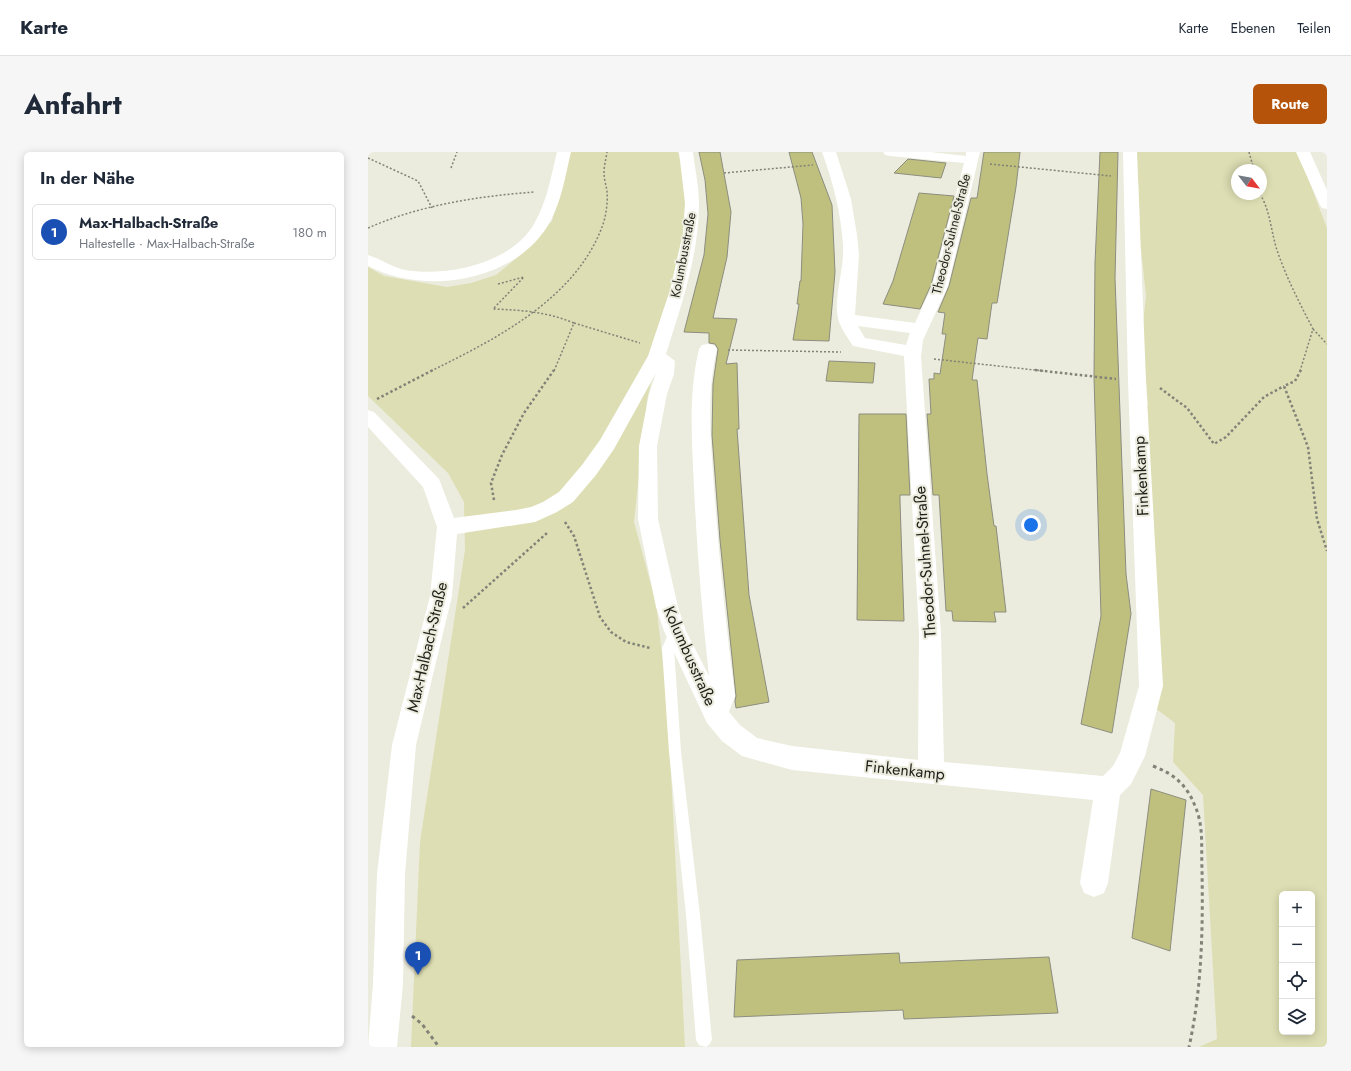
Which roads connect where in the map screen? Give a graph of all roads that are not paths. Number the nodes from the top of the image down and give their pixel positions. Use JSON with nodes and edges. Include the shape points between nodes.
{"nodes":[{"id":1,"x":564,"y":152,"type":"edge"},
{"id":2,"x":686,"y":152,"type":"edge"},
{"id":3,"x":890,"y":152,"type":"edge"},
{"id":4,"x":1130,"y":152,"type":"edge"},
{"id":5,"x":1303,"y":152,"type":"edge"},
{"id":6,"x":831,"y":158,"type":"edge"},
{"id":7,"x":971,"y":158,"type":"edge"},
{"id":8,"x":1322,"y":183,"type":"edge"},
{"id":9,"x":1327,"y":205,"type":"edge"},
{"id":10,"x":368,"y":260,"type":"edge"},
{"id":11,"x":847,"y":319,"type":"junction"},
{"id":12,"x":920,"y":329,"type":"junction"},
{"id":13,"x":655,"y":349,"type":"junction"},
{"id":14,"x":708,"y":349,"type":"road end"},
{"id":15,"x":912,"y":354,"type":"junction"},
{"id":16,"x":371,"y":408,"type":"edge"},
{"id":17,"x":447,"y":527,"type":"junction"},
{"id":18,"x":672,"y":639,"type":"junction"},
{"id":19,"x":716,"y":716,"type":"junction"},
{"id":20,"x":931,"y":773,"type":"junction"},
{"id":21,"x":1108,"y":789,"type":"junction"},
{"id":22,"x":1094,"y":883,"type":"dead end"},
{"id":23,"x":704,"y":1040,"type":"dead end"},
{"id":24,"x":382,"y":1047,"type":"edge"}],
"edges":[{"from":1,"to":10,"type":"street","via":[[544,218],[535,234],[518,251],[470,272],[426,276],[403,274]]},
{"from":2,"to":13,"type":"street","name":"Kolumbusstraße","via":[[692,203],[690,234],[678,290]]},
{"from":3,"to":7,"type":"street","name":"Theodor-Suhnel-Straße"},
{"from":4,"to":21,"type":"street","name":"Finkenkamp","via":[[1137,381],[1151,686],[1132,756],[1122,774]]},
{"from":5,"to":8,"type":"street"},
{"from":6,"to":11,"type":"street","via":[[844,195],[850,230],[852,265]]},
{"from":7,"to":12,"type":"street","name":"Theodor-Suhnel-Straße","via":[[940,286]]},
{"from":8,"to":9,"type":"street"},
{"from":11,"to":12,"type":"street"},
{"from":11,"to":15,"type":"street","via":[[859,342]]},
{"from":12,"to":15,"type":"street","name":"Theodor-Suhnel-Straße"},
{"from":13,"to":17,"type":"street","name":"Kolumbusstraße","via":[[607,444],[566,497],[535,514]]},
{"from":13,"to":18,"type":"street","name":"Kolumbusstraße","via":[[666,361],[648,446],[648,519]]},
{"from":14,"to":19,"type":"street","name":"Kolumbusstraße","via":[[702,374],[702,449],[706,528],[723,696]]},
{"from":15,"to":20,"type":"street","name":"Theodor-Suhnel-Straße","via":[[930,633]]},
{"from":16,"to":17,"type":"street","name":"Max-Halbach-Straße","via":[[432,484]]},
{"from":17,"to":24,"type":"street","name":"Max-Halbach-Straße","via":[[441,596],[404,745],[391,874],[388,984]]},
{"from":18,"to":19,"type":"street","name":"Kolumbusstraße"},
{"from":18,"to":23,"type":"lane","via":[[675,759]]},
{"from":19,"to":20,"type":"street","name":"Finkenkamp","via":[[751,748],[792,758]]},
{"from":20,"to":21,"type":"street","name":"Finkenkamp"},
{"from":21,"to":22,"type":"street"}]}
